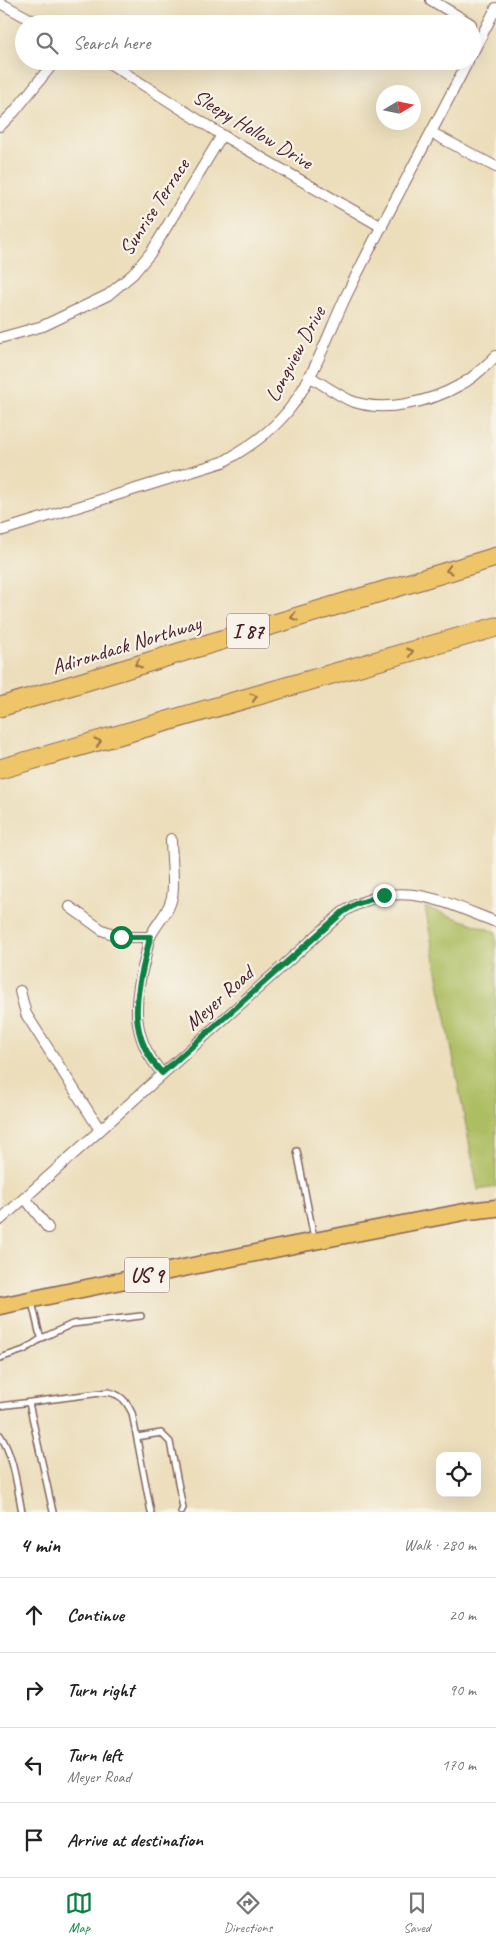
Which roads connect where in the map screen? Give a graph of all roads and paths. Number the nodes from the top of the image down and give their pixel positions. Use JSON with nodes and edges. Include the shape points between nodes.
{"nodes":[{"id":1,"x":430,"y":0,"type":"edge"},
{"id":2,"x":0,"y":3,"type":"edge"},
{"id":3,"x":496,"y":8,"type":"edge"},
{"id":4,"x":22,"y":15,"type":"edge"},
{"id":5,"x":456,"y":15,"type":"edge"},
{"id":6,"x":481,"y":29,"type":"edge"},
{"id":7,"x":484,"y":31,"type":"junction"},
{"id":8,"x":481,"y":37,"type":"edge"},
{"id":9,"x":48,"y":70,"type":"edge"},
{"id":10,"x":120,"y":70,"type":"edge"},
{"id":11,"x":463,"y":70,"type":"edge"},
{"id":12,"x":0,"y":126,"type":"edge"},
{"id":13,"x":432,"y":132,"type":"junction"},
{"id":14,"x":222,"y":135,"type":"junction"},
{"id":15,"x":496,"y":167,"type":"edge"},
{"id":16,"x":382,"y":227,"type":"junction"},
{"id":17,"x":0,"y":338,"type":"edge"},
{"id":18,"x":496,"y":356,"type":"edge"},
{"id":19,"x":309,"y":376,"type":"junction"},
{"id":20,"x":0,"y":531,"type":"edge"},
{"id":21,"x":496,"y":557,"type":"edge"},
{"id":22,"x":496,"y":627,"type":"edge"},
{"id":23,"x":0,"y":707,"type":"edge"},
{"id":24,"x":60,"y":752,"type":"junction"},
{"id":25,"x":0,"y":769,"type":"edge"},
{"id":26,"x":0,"y":774,"type":"edge"},
{"id":27,"x":171,"y":839,"type":"dead end"},
{"id":28,"x":70,"y":908,"type":"dead end"},
{"id":29,"x":496,"y":922,"type":"edge"},
{"id":30,"x":150,"y":937,"type":"junction"},
{"id":31,"x":20,"y":991,"type":"dead end"},
{"id":32,"x":162,"y":1073,"type":"junction"},
{"id":33,"x":100,"y":1130,"type":"junction"},
{"id":34,"x":297,"y":1151,"type":"dead end"},
{"id":35,"x":25,"y":1198,"type":"junction"},
{"id":36,"x":496,"y":1208,"type":"edge"},
{"id":37,"x":0,"y":1220,"type":"edge"},
{"id":38,"x":48,"y":1228,"type":"dead end"},
{"id":39,"x":314,"y":1241,"type":"junction"},
{"id":40,"x":31,"y":1299,"type":"junction"},
{"id":41,"x":0,"y":1306,"type":"edge"},
{"id":42,"x":141,"y":1316,"type":"dead end"},
{"id":43,"x":42,"y":1338,"type":"junction"},
{"id":44,"x":0,"y":1358,"type":"edge"},
{"id":45,"x":29,"y":1403,"type":"junction"},
{"id":46,"x":0,"y":1406,"type":"edge"},
{"id":47,"x":0,"y":1435,"type":"edge"},
{"id":48,"x":137,"y":1437,"type":"junction"},
{"id":49,"x":22,"y":1512,"type":"edge"},
{"id":50,"x":52,"y":1512,"type":"edge"},
{"id":51,"x":151,"y":1512,"type":"edge"},
{"id":52,"x":181,"y":1512,"type":"edge"}],
"edges":[{"from":1,"to":5,"type":"street"},
{"from":2,"to":4,"type":"street"},
{"from":3,"to":7,"type":"street"},
{"from":6,"to":7,"type":"street"},
{"from":7,"to":8,"type":"street"},
{"from":9,"to":12,"type":"street"},
{"from":10,"to":14,"type":"street","name":"Sleepy Hollow Drive"},
{"from":11,"to":13,"type":"street","name":"Longview Drive"},
{"from":13,"to":15,"type":"street"},
{"from":13,"to":16,"type":"street","name":"Longview Drive"},
{"from":14,"to":16,"type":"street","name":"Sleepy Hollow Drive"},
{"from":14,"to":17,"type":"street","name":"Sunrise Terrace","via":[[152,251],[133,274],[100,299],[43,326]]},
{"from":16,"to":19,"type":"street","name":"Longview Drive"},
{"from":18,"to":19,"type":"street","via":[[462,384],[442,394],[389,406],[350,400]]},
{"from":19,"to":20,"type":"street","name":"Longview Drive","via":[[289,410],[273,428],[223,462]]},
{"from":21,"to":23,"type":"highway","name":"Adirondack Northway","number":"I 87","one_way":true},
{"from":24,"to":22,"type":"highway","one_way":true},
{"from":24,"to":25,"type":"highway"},
{"from":24,"to":26,"type":"highway"},
{"from":27,"to":30,"type":"street","via":[[173,896],[167,912]]},
{"from":28,"to":30,"type":"street","via":[[102,930],[121,937]]},
{"from":29,"to":32,"type":"street","name":"Meyer Road","via":[[424,896],[384,895],[356,904],[343,912]]},
{"from":30,"to":32,"type":"street","via":[[140,979],[136,1021],[150,1060]]},
{"from":31,"to":33,"type":"street","via":[[26,1014],[36,1032]]},
{"from":32,"to":33,"type":"street","name":"Meyer Road"},
{"from":33,"to":35,"type":"street","name":"Meyer Road"},
{"from":34,"to":39,"type":"lane"},
{"from":35,"to":37,"type":"street","name":"Meyer Road"},
{"from":35,"to":38,"type":"street"},
{"from":36,"to":39,"type":"main road","number":"US 9"},
{"from":39,"to":40,"type":"main road","number":"US 9"},
{"from":40,"to":41,"type":"main road","number":"US 9"},
{"from":40,"to":43,"type":"lane"},
{"from":42,"to":43,"type":"lane","via":[[72,1324]]},
{"from":43,"to":44,"type":"lane","via":[[24,1350]]},
{"from":45,"to":46,"type":"lane"},
{"from":45,"to":48,"type":"lane","via":[[108,1392],[117,1394],[125,1399],[132,1413]]},
{"from":45,"to":50,"type":"lane"},
{"from":47,"to":49,"type":"lane","via":[[9,1454]]},
{"from":48,"to":51,"type":"lane"},
{"from":48,"to":52,"type":"lane","via":[[161,1433],[170,1442],[183,1508]]}]}
